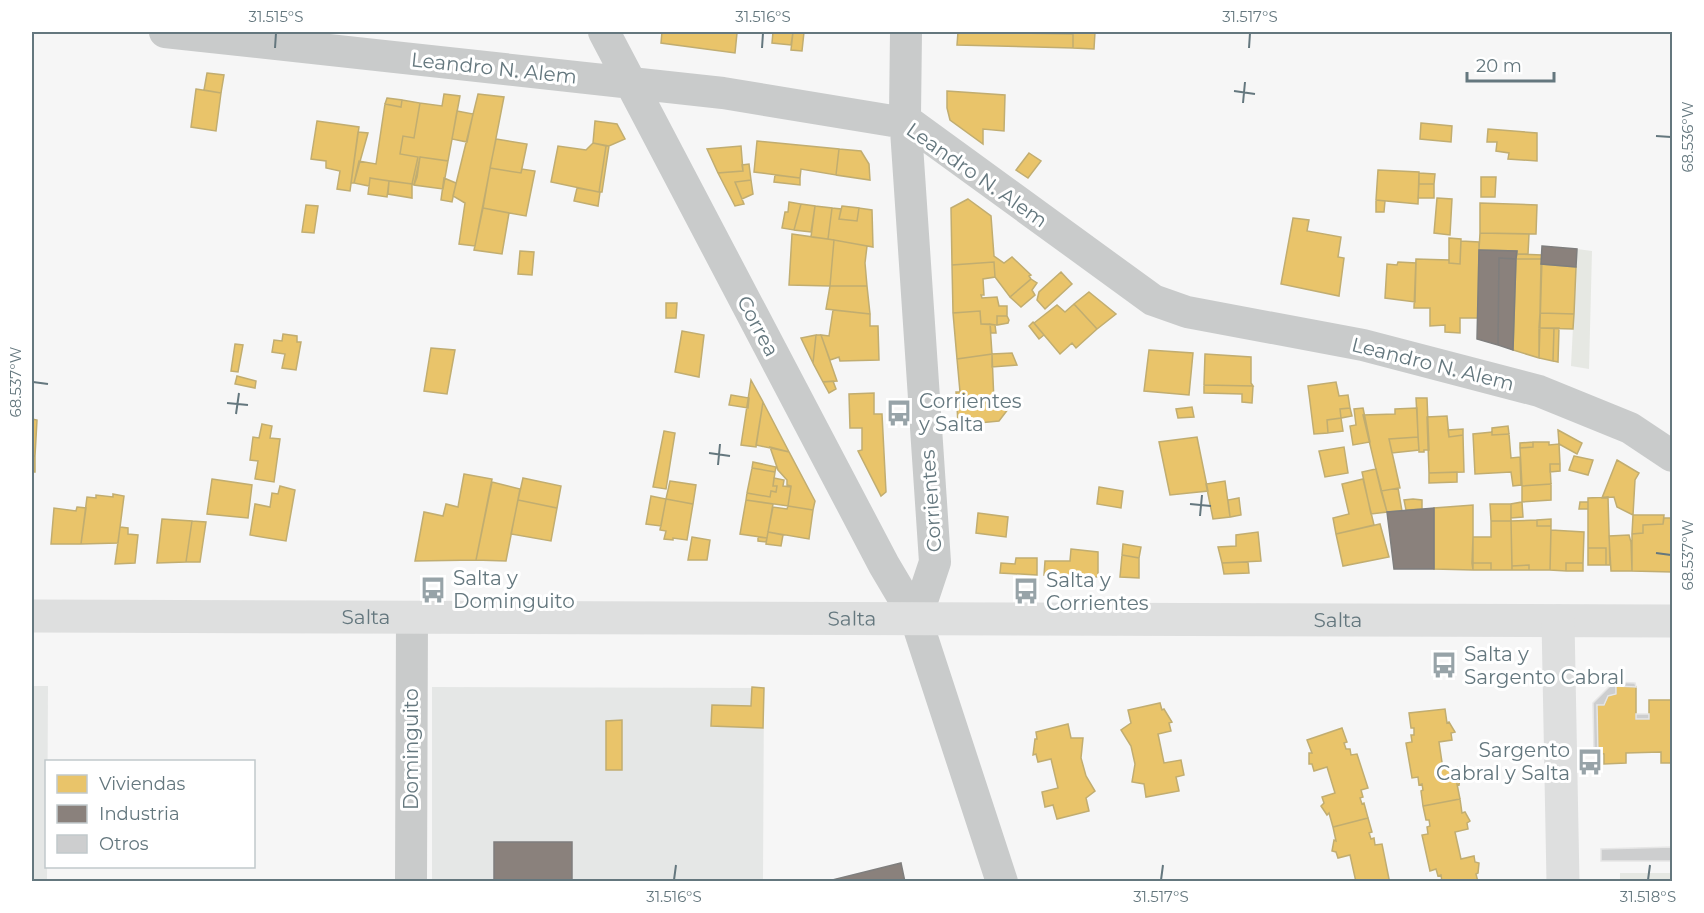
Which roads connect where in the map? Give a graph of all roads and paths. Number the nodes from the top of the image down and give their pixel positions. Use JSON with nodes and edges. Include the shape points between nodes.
{"nodes":[{"id":1,"x":165,"y":32,"type":"edge"},
{"id":2,"x":604,"y":32,"type":"edge"},
{"id":3,"x":906,"y":32,"type":"edge"},
{"id":4,"x":631,"y":83,"type":"junction"},
{"id":5,"x":905,"y":123,"type":"junction"},
{"id":6,"x":1672,"y":456,"type":"edge"},
{"id":7,"x":32,"y":616,"type":"edge"},
{"id":8,"x":412,"y":617,"type":"junction"},
{"id":9,"x":916,"y":619,"type":"junction"},
{"id":10,"x":1558,"y":621,"type":"junction"},
{"id":11,"x":1672,"y":621,"type":"edge"},
{"id":12,"x":411,"y":882,"type":"edge"},
{"id":13,"x":1002,"y":882,"type":"edge"},
{"id":14,"x":1563,"y":882,"type":"edge"}],
"edges":[{"from":1,"to":4,"type":"street","name":"Leandro N. Alem"},
{"from":2,"to":4,"type":"street","name":"Correa"},
{"from":3,"to":5,"type":"street","name":"Corrientes"},
{"from":4,"to":5,"type":"street","name":"Leandro N. Alem","via":[[723,93]]},
{"from":4,"to":9,"type":"street","name":"Correa","via":[[878,555]]},
{"from":5,"to":6,"type":"street","name":"Leandro N. Alem","via":[[1153,300],[1186,312],[1363,345],[1539,391],[1630,428]]},
{"from":5,"to":9,"type":"street","name":"Corrientes","via":[[935,562]]},
{"from":7,"to":8,"type":"main road","name":"Salta"},
{"from":8,"to":9,"type":"main road","name":"Salta"},
{"from":8,"to":12,"type":"street","name":"Dominguito"},
{"from":9,"to":10,"type":"main road","name":"Salta"},
{"from":9,"to":13,"type":"street"},
{"from":10,"to":11,"type":"main road","name":"Salta"},
{"from":10,"to":14,"type":"main road"}]}
